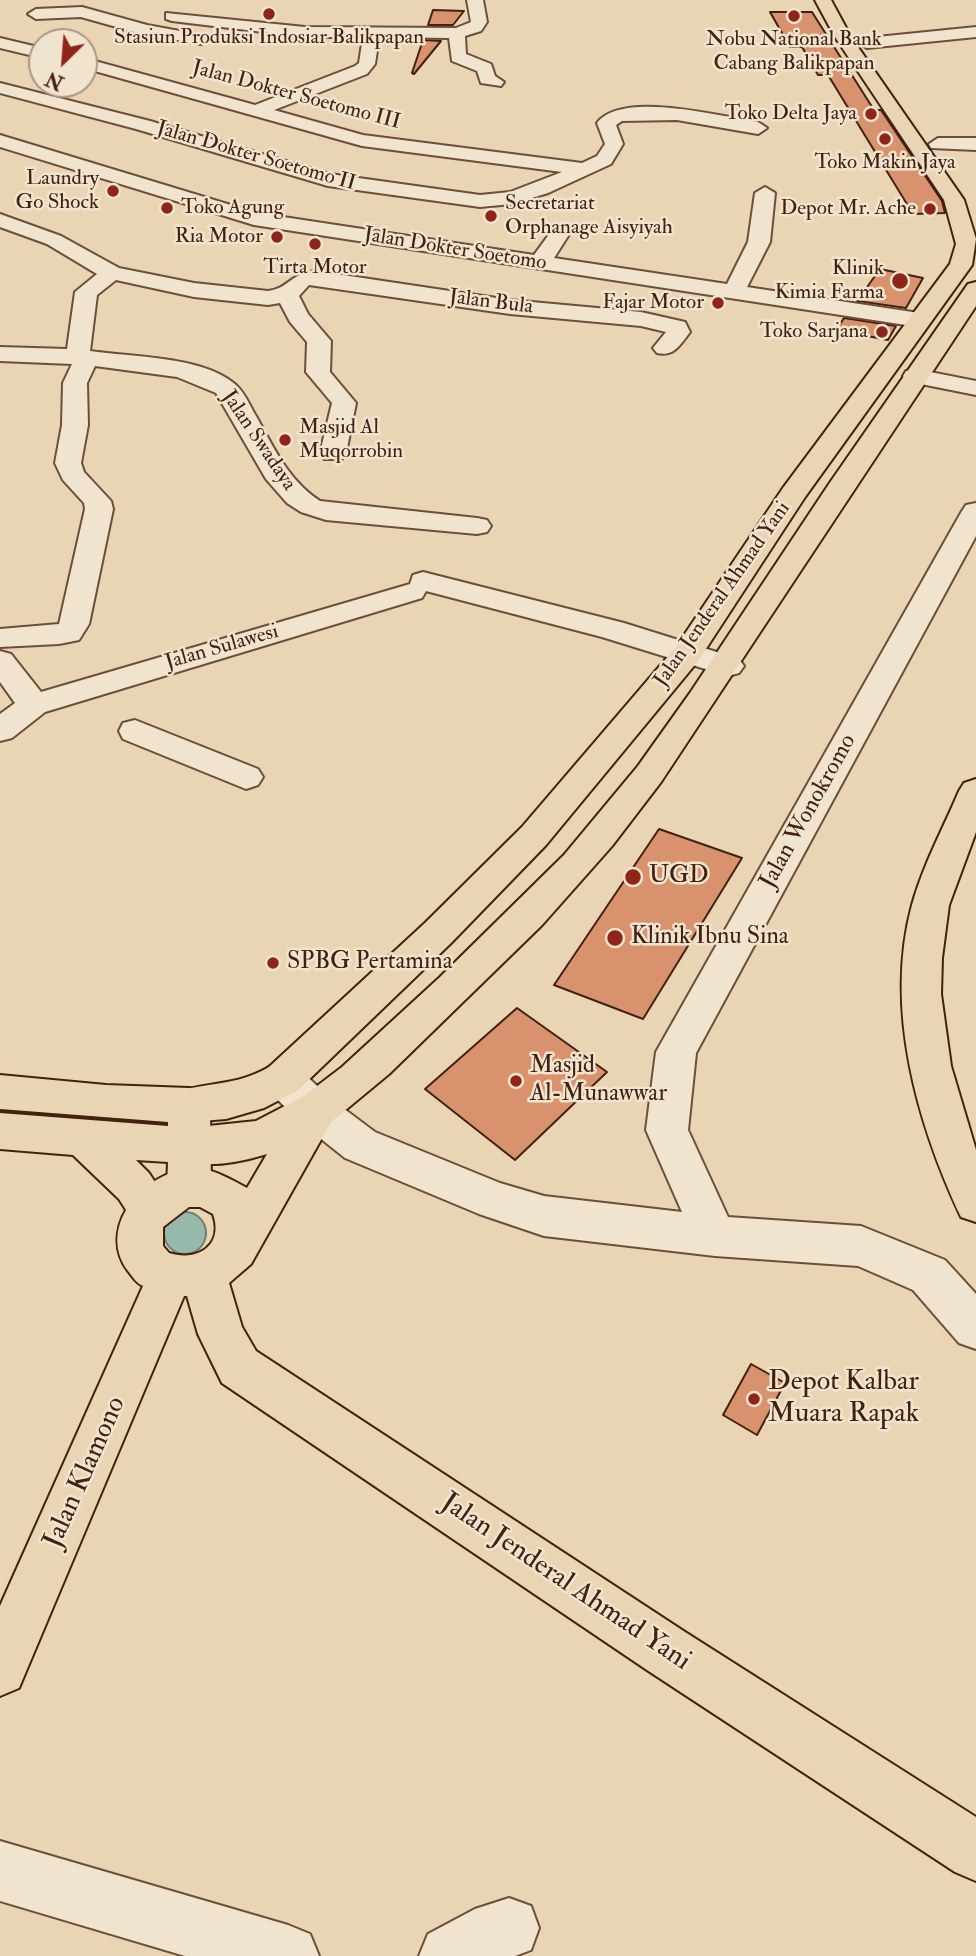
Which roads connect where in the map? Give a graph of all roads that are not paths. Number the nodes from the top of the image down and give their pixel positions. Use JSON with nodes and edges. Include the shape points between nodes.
{"nodes":[{"id":1,"x":224,"y":0,"type":"edge"},
{"id":2,"x":475,"y":0,"type":"edge"},
{"id":3,"x":823,"y":0,"type":"edge"},
{"id":4,"x":839,"y":0,"type":"edge"},
{"id":5,"x":36,"y":14,"type":"dead end"},
{"id":6,"x":172,"y":16,"type":"dead end"},
{"id":7,"x":211,"y":20,"type":"junction"},
{"id":8,"x":276,"y":29,"type":"junction"},
{"id":9,"x":976,"y":32,"type":"edge"},
{"id":10,"x":372,"y":33,"type":"junction"},
{"id":11,"x":457,"y":33,"type":"junction"},
{"id":12,"x":220,"y":41,"type":"dead end"},
{"id":13,"x":0,"y":43,"type":"edge"},
{"id":14,"x":246,"y":43,"type":"dead end"},
{"id":15,"x":867,"y":43,"type":"junction"},
{"id":16,"x":28,"y":50,"type":"edge"},
{"id":17,"x":98,"y":67,"type":"edge"},
{"id":18,"x":495,"y":82,"type":"dead end"},
{"id":19,"x":0,"y":88,"type":"edge"},
{"id":20,"x":258,"y":110,"type":"junction"},
{"id":21,"x":758,"y":128,"type":"dead end"},
{"id":22,"x":0,"y":141,"type":"edge"},
{"id":23,"x":938,"y":144,"type":"junction"},
{"id":24,"x":976,"y":144,"type":"edge"},
{"id":25,"x":583,"y":169,"type":"junction"},
{"id":26,"x":765,"y":193,"type":"dead end"},
{"id":27,"x":422,"y":195,"type":"junction"},
{"id":28,"x":976,"y":204,"type":"edge"},
{"id":29,"x":0,"y":220,"type":"edge"},
{"id":30,"x":560,"y":233,"type":"dead end"},
{"id":31,"x":379,"y":238,"type":"junction"},
{"id":32,"x":540,"y":262,"type":"junction"},
{"id":33,"x":112,"y":273,"type":"junction"},
{"id":34,"x":976,"y":289,"type":"edge"},
{"id":35,"x":734,"y":292,"type":"junction"},
{"id":36,"x":287,"y":295,"type":"junction"},
{"id":37,"x":919,"y":320,"type":"junction"},
{"id":38,"x":665,"y":348,"type":"dead end"},
{"id":39,"x":0,"y":354,"type":"edge"},
{"id":40,"x":83,"y":356,"type":"junction"},
{"id":41,"x":915,"y":376,"type":"junction"},
{"id":42,"x":976,"y":388,"type":"edge"},
{"id":43,"x":333,"y":453,"type":"dead end"},
{"id":44,"x":976,"y":512,"type":"edge"},
{"id":45,"x":477,"y":526,"type":"dead end"},
{"id":46,"x":0,"y":638,"type":"edge"},
{"id":47,"x":687,"y":654,"type":"junction"},
{"id":48,"x":0,"y":661,"type":"edge"},
{"id":49,"x":728,"y":666,"type":"junction"},
{"id":50,"x":34,"y":705,"type":"junction"},
{"id":51,"x":0,"y":730,"type":"edge"},
{"id":52,"x":135,"y":731,"type":"dead end"},
{"id":53,"x":246,"y":777,"type":"dead end"},
{"id":54,"x":975,"y":798,"type":"edge"},
{"id":55,"x":283,"y":1079,"type":"junction"},
{"id":56,"x":0,"y":1092,"type":"edge"},
{"id":57,"x":316,"y":1111,"type":"junction"},
{"id":58,"x":0,"y":1131,"type":"edge"},
{"id":59,"x":86,"y":1140,"type":"junction"},
{"id":60,"x":189,"y":1146,"type":"junction"},
{"id":61,"x":976,"y":1203,"type":"edge"},
{"id":62,"x":151,"y":1210,"type":"junction"},
{"id":63,"x":715,"y":1236,"type":"junction"},
{"id":64,"x":202,"y":1268,"type":"junction"},
{"id":65,"x":976,"y":1327,"type":"edge"},
{"id":66,"x":0,"y":1669,"type":"edge"},
{"id":67,"x":976,"y":1851,"type":"edge"},
{"id":68,"x":0,"y":1871,"type":"edge"},
{"id":69,"x":509,"y":1928,"type":"dead end"},
{"id":70,"x":288,"y":1956,"type":"edge"},
{"id":71,"x":450,"y":1956,"type":"edge"}],
"edges":[{"from":1,"to":7,"type":"street"},
{"from":2,"to":11,"type":"street","via":[[479,22],[475,28]]},
{"from":3,"to":37,"type":"main road","name":"Jalan Jenderal Ahmad Yani","via":[[843,37],[954,200],[967,244],[961,265]]},
{"from":4,"to":15,"type":"main road"},
{"from":5,"to":12,"type":"street","via":[[82,12],[145,30]]},
{"from":6,"to":7,"type":"street"},
{"from":7,"to":8,"type":"street"},
{"from":8,"to":10,"type":"street"},
{"from":8,"to":14,"type":"street"},
{"from":9,"to":15,"type":"street"},
{"from":10,"to":11,"type":"street"},
{"from":10,"to":20,"type":"street","via":[[367,64],[361,70]]},
{"from":11,"to":18,"type":"street","via":[[458,57],[485,68],[487,79]]},
{"from":13,"to":16,"type":"street"},
{"from":15,"to":23,"type":"main road"},
{"from":17,"to":20,"type":"street","name":"Jalan Dokter Soetomo III"},
{"from":19,"to":27,"type":"street","name":"Jalan Dokter Soetomo II","via":[[328,180]]},
{"from":20,"to":25,"type":"street","name":"Jalan Dokter Soetomo III","via":[[362,140]]},
{"from":21,"to":25,"type":"street","name":"Jalan Dokter Soetomo II","via":[[621,113],[606,123],[614,144],[609,155]]},
{"from":22,"to":31,"type":"street","name":"Jalan Dokter Soetomo","via":[[254,219]]},
{"from":23,"to":24,"type":"street"},
{"from":23,"to":28,"type":"main road"},
{"from":25,"to":27,"type":"street","name":"Jalan Dokter Soetomo II","via":[[527,195],[494,201]]},
{"from":26,"to":35,"type":"street","via":[[759,242]]},
{"from":27,"to":31,"type":"street"},
{"from":29,"to":33,"type":"street","via":[[54,240]]},
{"from":30,"to":32,"type":"street"},
{"from":31,"to":32,"type":"street","name":"Jalan Dokter Soetomo"},
{"from":32,"to":35,"type":"street","name":"Jalan Dokter Soetomo"},
{"from":33,"to":36,"type":"street","via":[[194,290],[268,298]]},
{"from":33,"to":40,"type":"street","via":[[86,292],[81,312]]},
{"from":34,"to":41,"type":"main road","name":"Jalan Jenderal Ahmad Yani"},
{"from":35,"to":37,"type":"street","name":"Jalan Dokter Soetomo"},
{"from":36,"to":38,"type":"street","name":"Jalan Bula","via":[[303,279],[317,278],[510,307],[641,320],[677,327]]},
{"from":36,"to":43,"type":"street","via":[[298,317],[319,341],[314,362],[317,372],[344,403]]},
{"from":37,"to":47,"type":"main road","name":"Jalan Jenderal Ahmad Yani","via":[[793,494]]},
{"from":39,"to":40,"type":"street"},
{"from":40,"to":45,"type":"street","name":"Jalan Swadaya","via":[[195,376],[223,387],[281,483],[314,509]]},
{"from":40,"to":46,"type":"street","via":[[75,383],[75,425],[68,463],[99,509],[74,624],[68,633],[59,635]]},
{"from":41,"to":42,"type":"street"},
{"from":41,"to":49,"type":"main road","name":"Jalan Jenderal Ahmad Yani"},
{"from":44,"to":63,"type":"street","name":"Jalan Wonokromo","via":[[676,1052],[667,1130]]},
{"from":47,"to":49,"type":"street"},
{"from":47,"to":50,"type":"street","name":"Jalan Sulawesi","via":[[613,630],[417,587]]},
{"from":47,"to":55,"type":"main road","name":"Jalan Jenderal Ahmad Yani","via":[[534,836]]},
{"from":48,"to":50,"type":"street"},
{"from":49,"to":57,"type":"main road","name":"Jalan Jenderal Ahmad Yani","via":[[622,811],[539,904],[471,972]]},
{"from":50,"to":51,"type":"street","name":"Jalan Sulawesi"},
{"from":52,"to":53,"type":"street"},
{"from":54,"to":61,"type":"main road","via":[[928,919],[921,970],[923,1020],[934,1087],[953,1151]]},
{"from":55,"to":57,"type":"street"},
{"from":55,"to":60,"type":"main road","name":"Jalan Jenderal Ahmad Yani","via":[[242,1100]]},
{"from":56,"to":60,"type":"main road","via":[[106,1102]]},
{"from":57,"to":60,"type":"main road","name":"Jalan Jenderal Ahmad Yani","via":[[249,1141]]},
{"from":57,"to":63,"type":"street","via":[[360,1145],[544,1216]]},
{"from":57,"to":64,"type":"main road"},
{"from":58,"to":59,"type":"main road"},
{"from":59,"to":60,"type":"main road"},
{"from":59,"to":62,"type":"main road","via":[[134,1186]]},
{"from":60,"to":62,"type":"main road","via":[[162,1199]]},
{"from":60,"to":64,"type":"main road","via":[[219,1192],[231,1201],[241,1226],[238,1241]]},
{"from":62,"to":64,"type":"main road","via":[[143,1222],[140,1248],[156,1270]]},
{"from":63,"to":65,"type":"street","via":[[861,1246],[929,1275]]},
{"from":64,"to":66,"type":"main road","name":"Jalan Klamono"},
{"from":64,"to":67,"type":"main road","name":"Jalan Jenderal Ahmad Yani","via":[[221,1334],[239,1367]]},
{"from":68,"to":70,"type":"street"},
{"from":69,"to":71,"type":"street"}]}
